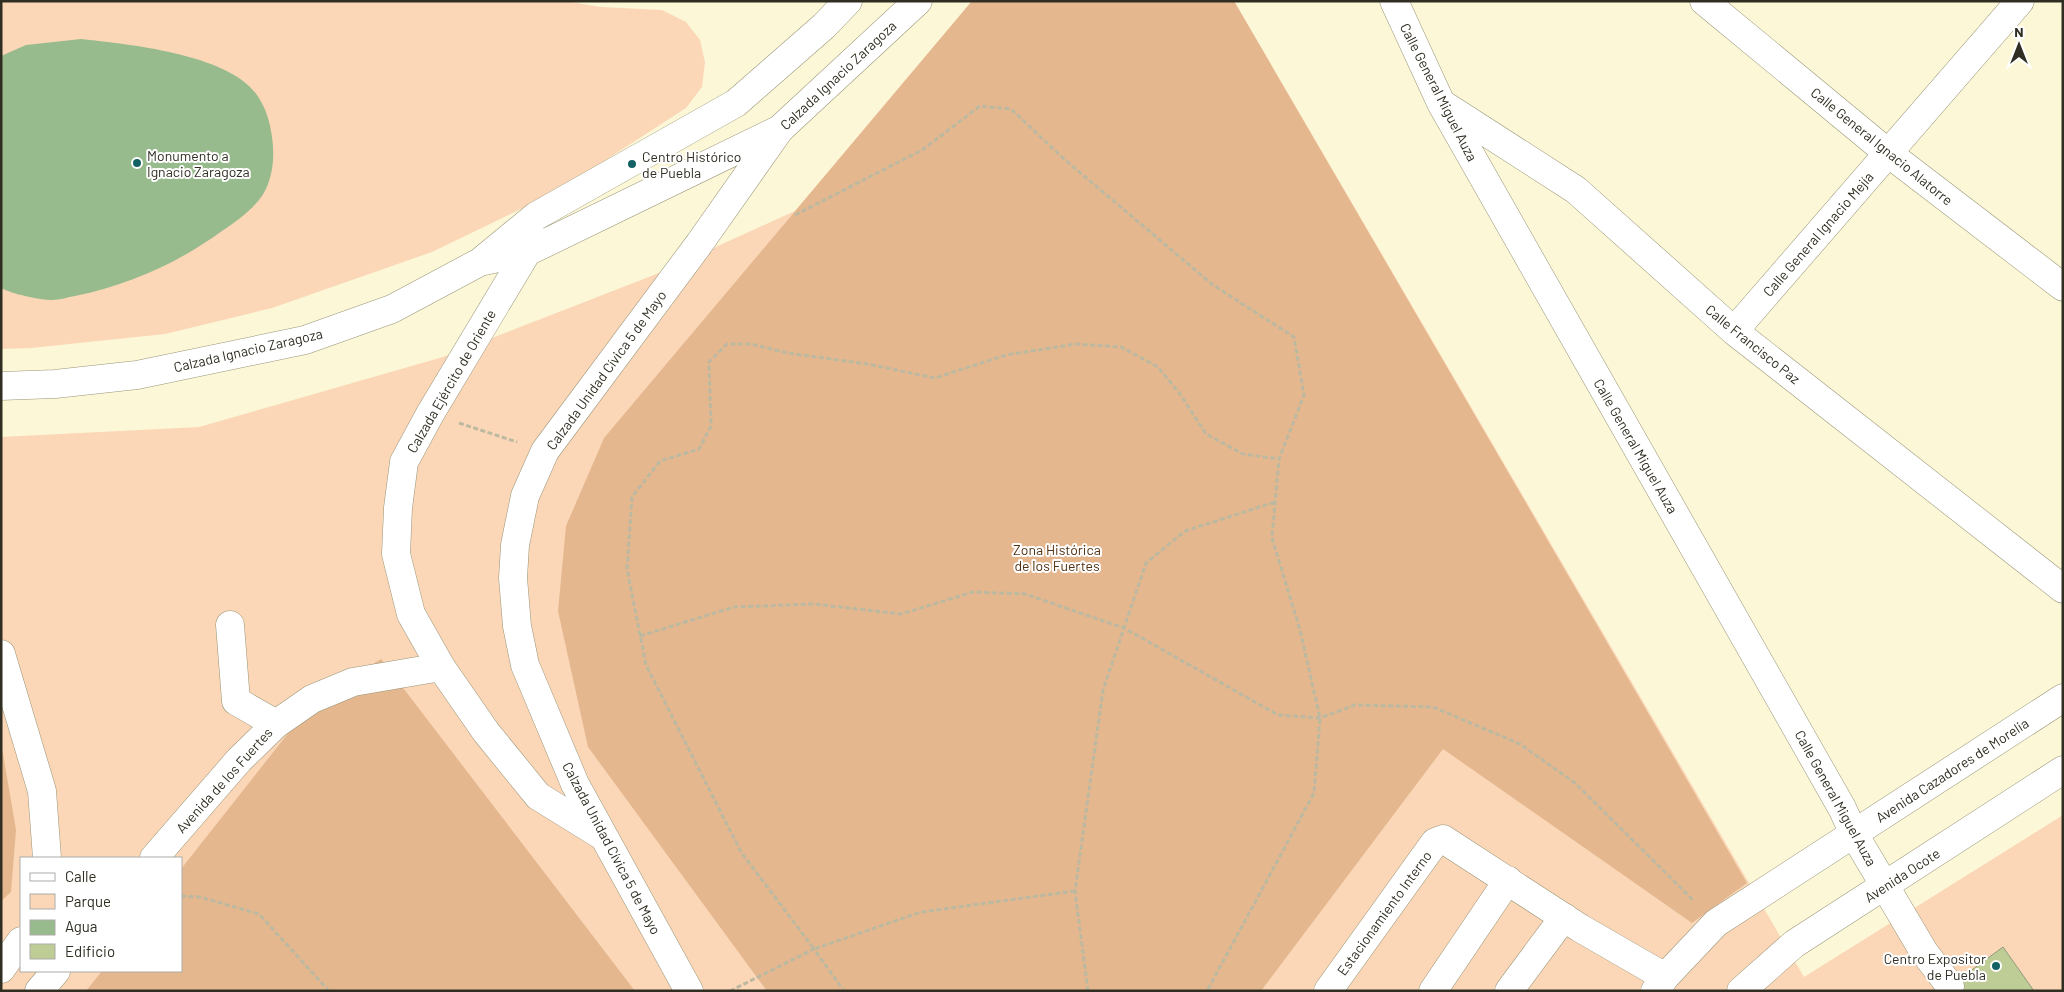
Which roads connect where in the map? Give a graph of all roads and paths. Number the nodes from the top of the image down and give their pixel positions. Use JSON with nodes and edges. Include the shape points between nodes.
{"nodes":[{"id":1,"x":848,"y":1,"type":"edge"},
{"id":2,"x":918,"y":1,"type":"edge"},
{"id":3,"x":1394,"y":1,"type":"edge"},
{"id":4,"x":1704,"y":1,"type":"edge"},
{"id":5,"x":2020,"y":1,"type":"edge"},
{"id":6,"x":1441,"y":103,"type":"junction"},
{"id":7,"x":780,"y":129,"type":"junction"},
{"id":8,"x":1888,"y":153,"type":"junction"},
{"id":9,"x":795,"y":215,"type":"dead end"},
{"id":10,"x":536,"y":216,"type":"junction"},
{"id":11,"x":527,"y":252,"type":"junction"},
{"id":12,"x":480,"y":262,"type":"junction"},
{"id":13,"x":2063,"y":288,"type":"edge"},
{"id":14,"x":1734,"y":330,"type":"junction"},
{"id":15,"x":1,"y":386,"type":"edge"},
{"id":16,"x":430,"y":414,"type":"junction"},
{"id":17,"x":545,"y":451,"type":"junction"},
{"id":18,"x":1279,"y":459,"type":"junction"},
{"id":19,"x":1275,"y":502,"type":"junction"},
{"id":20,"x":2063,"y":589,"type":"edge"},
{"id":21,"x":230,"y":625,"type":"dead end"},
{"id":22,"x":1124,"y":628,"type":"junction"},
{"id":23,"x":640,"y":636,"type":"junction"},
{"id":24,"x":1,"y":654,"type":"edge"},
{"id":25,"x":441,"y":667,"type":"junction"},
{"id":26,"x":2063,"y":698,"type":"edge"},
{"id":27,"x":1320,"y":718,"type":"junction"},
{"id":28,"x":276,"y":724,"type":"junction"},
{"id":29,"x":2063,"y":770,"type":"edge"},
{"id":30,"x":1854,"y":834,"type":"junction"},
{"id":31,"x":604,"y":837,"type":"junction"},
{"id":32,"x":47,"y":857,"type":"edge"},
{"id":33,"x":155,"y":857,"type":"edge"},
{"id":34,"x":1508,"y":880,"type":"junction"},
{"id":35,"x":1886,"y":885,"type":"junction"},
{"id":36,"x":1075,"y":891,"type":"junction"},
{"id":37,"x":182,"y":896,"type":"edge"},
{"id":38,"x":1564,"y":916,"type":"junction"},
{"id":39,"x":1716,"y":923,"type":"junction"},
{"id":40,"x":20,"y":942,"type":"edge"},
{"id":41,"x":814,"y":949,"type":"junction"},
{"id":42,"x":1,"y":969,"type":"edge"},
{"id":43,"x":55,"y":972,"type":"edge"},
{"id":44,"x":1660,"y":984,"type":"edge"},
{"id":45,"x":1950,"y":986,"type":"dead end"},
{"id":46,"x":1744,"y":988,"type":"edge"},
{"id":47,"x":39,"y":991,"type":"edge"},
{"id":48,"x":329,"y":991,"type":"edge"},
{"id":49,"x":689,"y":991,"type":"edge"},
{"id":50,"x":730,"y":991,"type":"edge"},
{"id":51,"x":844,"y":991,"type":"edge"},
{"id":52,"x":1088,"y":991,"type":"edge"},
{"id":53,"x":1208,"y":991,"type":"edge"},
{"id":54,"x":1328,"y":991,"type":"edge"},
{"id":55,"x":1433,"y":991,"type":"edge"},
{"id":56,"x":1509,"y":991,"type":"edge"}],
"edges":[{"from":1,"to":10,"type":"street","name":"Calzada Ignacio Zaragoza","via":[[736,103]]},
{"from":2,"to":7,"type":"street","name":"Calzada Ignacio Zaragoza"},
{"from":3,"to":6,"type":"street","name":"Calle General Miguel Auza"},
{"from":4,"to":8,"type":"street","name":"Calle General Ignacio Alatorre"},
{"from":5,"to":8,"type":"street","name":"Calle General Ignacio Mejía"},
{"from":6,"to":14,"type":"street","name":"Calle Francisco Paz","via":[[1576,190]]},
{"from":6,"to":30,"type":"street","name":"Calle General Miguel Auza"},
{"from":7,"to":11,"type":"street","name":"Calzada Ignacio Zaragoza"},
{"from":7,"to":17,"type":"street","name":"Calzada Unidad Cívica 5 de Mayo"},
{"from":8,"to":13,"type":"street","name":"Calle General Ignacio Alatorre"},
{"from":8,"to":14,"type":"street","name":"Calle General Ignacio Mejía"},
{"from":9,"to":18,"type":"path","via":[[922,150],[980,106],[1011,109],[1064,160],[1213,285],[1294,337],[1304,395]]},
{"from":10,"to":11,"type":"street","name":"Calzada Ejército de Oriente"},
{"from":10,"to":12,"type":"street","name":"Calzada Ignacio Zaragoza"},
{"from":11,"to":12,"type":"street","name":"Calzada Ignacio Zaragoza"},
{"from":11,"to":16,"type":"street","name":"Calzada Ejército de Oriente"},
{"from":12,"to":15,"type":"street","name":"Calzada Ignacio Zaragoza","via":[[392,309],[305,340],[137,375]]},
{"from":14,"to":20,"type":"street","name":"Calle Francisco Paz"},
{"from":16,"to":17,"type":"path"},
{"from":16,"to":25,"type":"street","name":"Calzada Ejército de Oriente","via":[[404,462],[396,554],[411,614]]},
{"from":17,"to":31,"type":"street","name":"Calzada Unidad Cívica 5 de Mayo","via":[[525,496],[515,545],[513,578],[517,626],[525,664],[540,702],[574,784]]},
{"from":18,"to":19,"type":"path"},
{"from":18,"to":23,"type":"path","via":[[1244,454],[1206,434],[1158,367],[1121,347],[1076,344],[1006,355],[935,378],[751,344],[727,344],[709,362],[711,426],[699,449],[660,461],[632,497],[626,569]]},
{"from":19,"to":22,"type":"path","via":[[1185,531],[1146,563]]},
{"from":19,"to":27,"type":"path","via":[[1272,538],[1300,630]]},
{"from":21,"to":28,"type":"street","via":[[236,701]]},
{"from":22,"to":23,"type":"path","via":[[1025,594],[973,592],[902,614],[814,604],[734,607]]},
{"from":22,"to":27,"type":"path","via":[[1278,715]]},
{"from":22,"to":36,"type":"path","via":[[1103,690]]},
{"from":23,"to":41,"type":"path","via":[[646,665],[741,852]]},
{"from":24,"to":32,"type":"street","via":[[42,791]]},
{"from":25,"to":28,"type":"street","name":"Avenida de los Fuertes","via":[[353,682],[312,699]]},
{"from":25,"to":31,"type":"street","name":"Calzada Ejército de Oriente","via":[[486,732],[538,796]]},
{"from":26,"to":30,"type":"street","name":"Avenida Cazadores de Morelia"},
{"from":27,"to":39,"type":"path","via":[[1355,705],[1433,707],[1520,744],[1575,783]]},
{"from":27,"to":53,"type":"path","via":[[1314,793]]},
{"from":28,"to":33,"type":"street","name":"Avenida de los Fuertes","via":[[239,760]]},
{"from":29,"to":35,"type":"street","name":"Avenida Ocote"},
{"from":30,"to":35,"type":"street","name":"Calle General Miguel Auza"},
{"from":30,"to":39,"type":"street","name":"Avenida Cazadores de Morelia"},
{"from":31,"to":49,"type":"street","name":"Calzada Unidad Cívica 5 de Mayo"},
{"from":34,"to":38,"type":"street"},
{"from":34,"to":54,"type":"street","name":"Estacionamiento Interno","via":[[1443,839],[1438,840]]},
{"from":34,"to":55,"type":"street"},
{"from":35,"to":45,"type":"street","name":"Calle General Miguel Auza","via":[[1924,952]]},
{"from":35,"to":46,"type":"street","name":"Avenida Ocote","via":[[1794,944]]},
{"from":36,"to":41,"type":"path","via":[[921,912]]},
{"from":36,"to":52,"type":"path"},
{"from":37,"to":48,"type":"path","via":[[200,897],[258,914]]},
{"from":38,"to":44,"type":"street"},
{"from":38,"to":56,"type":"street"},
{"from":39,"to":44,"type":"street","name":"Avenida Cazadores de Morelia"},
{"from":40,"to":42,"type":"street"},
{"from":41,"to":50,"type":"path"},
{"from":41,"to":51,"type":"path"},
{"from":43,"to":47,"type":"street"}]}
